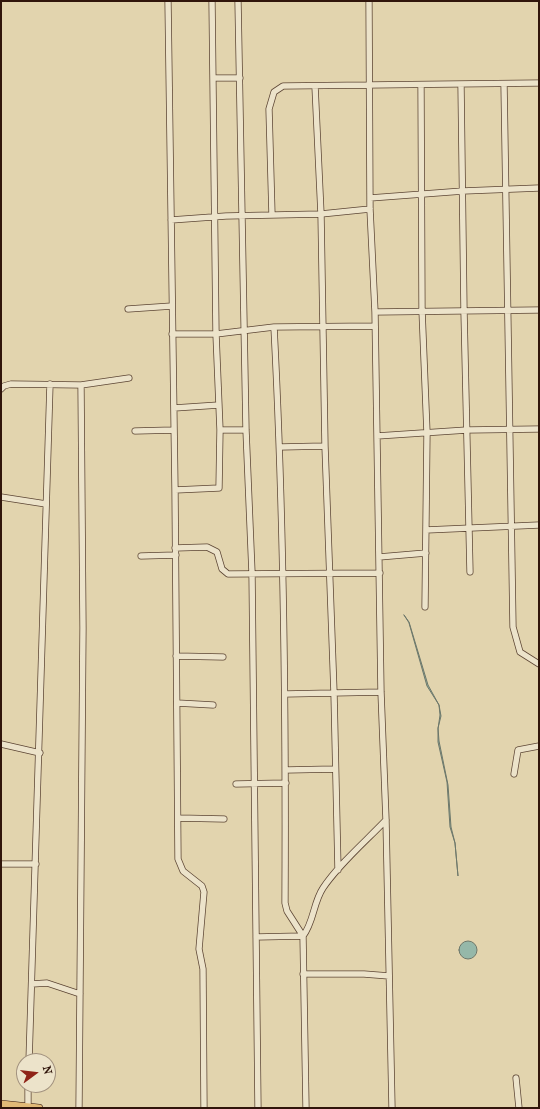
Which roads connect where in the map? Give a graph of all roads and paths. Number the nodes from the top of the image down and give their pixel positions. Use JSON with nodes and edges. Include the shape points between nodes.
{"nodes":[{"id":1,"x":168,"y":1,"type":"edge"},
{"id":2,"x":212,"y":1,"type":"edge"},
{"id":3,"x":238,"y":1,"type":"edge"},
{"id":4,"x":369,"y":1,"type":"edge"},
{"id":5,"x":214,"y":78,"type":"junction"},
{"id":6,"x":240,"y":78,"type":"junction"},
{"id":7,"x":539,"y":83,"type":"edge"},
{"id":8,"x":504,"y":84,"type":"junction"},
{"id":9,"x":370,"y":85,"type":"junction"},
{"id":10,"x":421,"y":85,"type":"junction"},
{"id":11,"x":461,"y":85,"type":"junction"},
{"id":12,"x":315,"y":86,"type":"junction"},
{"id":13,"x":506,"y":188,"type":"junction"},
{"id":14,"x":539,"y":188,"type":"edge"},
{"id":15,"x":464,"y":191,"type":"junction"},
{"id":16,"x":421,"y":194,"type":"junction"},
{"id":17,"x":370,"y":198,"type":"junction"},
{"id":18,"x":370,"y":209,"type":"junction"},
{"id":19,"x":321,"y":214,"type":"junction"},
{"id":20,"x":242,"y":215,"type":"junction"},
{"id":21,"x":272,"y":215,"type":"junction"},
{"id":22,"x":216,"y":218,"type":"junction"},
{"id":23,"x":171,"y":220,"type":"junction"},
{"id":24,"x":172,"y":306,"type":"junction"},
{"id":25,"x":128,"y":309,"type":"dead end"},
{"id":26,"x":422,"y":310,"type":"junction"},
{"id":27,"x":539,"y":310,"type":"edge"},
{"id":28,"x":464,"y":311,"type":"junction"},
{"id":29,"x":508,"y":311,"type":"junction"},
{"id":30,"x":375,"y":312,"type":"junction"},
{"id":31,"x":323,"y":326,"type":"junction"},
{"id":32,"x":375,"y":326,"type":"junction"},
{"id":33,"x":274,"y":327,"type":"junction"},
{"id":34,"x":244,"y":330,"type":"junction"},
{"id":35,"x":172,"y":334,"type":"junction"},
{"id":36,"x":216,"y":334,"type":"junction"},
{"id":37,"x":128,"y":378,"type":"dead end"},
{"id":38,"x":50,"y":384,"type":"junction"},
{"id":39,"x":80,"y":385,"type":"junction"},
{"id":40,"x":1,"y":389,"type":"edge"},
{"id":41,"x":219,"y":405,"type":"junction"},
{"id":42,"x":174,"y":408,"type":"junction"},
{"id":43,"x":539,"y":429,"type":"edge"},
{"id":44,"x":174,"y":430,"type":"junction"},
{"id":45,"x":220,"y":430,"type":"junction"},
{"id":46,"x":246,"y":430,"type":"junction"},
{"id":47,"x":467,"y":430,"type":"junction"},
{"id":48,"x":135,"y":431,"type":"dead end"},
{"id":49,"x":510,"y":431,"type":"junction"},
{"id":50,"x":427,"y":433,"type":"junction"},
{"id":51,"x":377,"y":436,"type":"junction"},
{"id":52,"x":326,"y":446,"type":"junction"},
{"id":53,"x":280,"y":447,"type":"junction"},
{"id":54,"x":175,"y":490,"type":"junction"},
{"id":55,"x":1,"y":497,"type":"edge"},
{"id":56,"x":46,"y":504,"type":"junction"},
{"id":57,"x":539,"y":525,"type":"edge"},
{"id":58,"x":512,"y":527,"type":"junction"},
{"id":59,"x":469,"y":528,"type":"junction"},
{"id":60,"x":426,"y":530,"type":"junction"},
{"id":61,"x":175,"y":548,"type":"junction"},
{"id":62,"x":426,"y":553,"type":"junction"},
{"id":63,"x":176,"y":555,"type":"junction"},
{"id":64,"x":141,"y":556,"type":"dead end"},
{"id":65,"x":379,"y":557,"type":"junction"},
{"id":66,"x":470,"y":572,"type":"dead end"},
{"id":67,"x":252,"y":574,"type":"junction"},
{"id":68,"x":282,"y":574,"type":"junction"},
{"id":69,"x":330,"y":574,"type":"junction"},
{"id":70,"x":380,"y":574,"type":"junction"},
{"id":71,"x":425,"y":607,"type":"dead end"},
{"id":72,"x":176,"y":656,"type":"junction"},
{"id":73,"x":223,"y":657,"type":"dead end"},
{"id":74,"x":539,"y":664,"type":"edge"},
{"id":75,"x":381,"y":692,"type":"junction"},
{"id":76,"x":334,"y":693,"type":"junction"},
{"id":77,"x":285,"y":694,"type":"junction"},
{"id":78,"x":177,"y":703,"type":"junction"},
{"id":79,"x":213,"y":705,"type":"dead end"},
{"id":80,"x":1,"y":744,"type":"edge"},
{"id":81,"x":539,"y":746,"type":"edge"},
{"id":82,"x":40,"y":753,"type":"junction"},
{"id":83,"x":335,"y":769,"type":"junction"},
{"id":84,"x":286,"y":770,"type":"junction"},
{"id":85,"x":514,"y":774,"type":"dead end"},
{"id":86,"x":286,"y":783,"type":"junction"},
{"id":87,"x":236,"y":784,"type":"dead end"},
{"id":88,"x":254,"y":784,"type":"junction"},
{"id":89,"x":178,"y":818,"type":"junction"},
{"id":90,"x":224,"y":819,"type":"dead end"},
{"id":91,"x":386,"y":820,"type":"junction"},
{"id":92,"x":1,"y":864,"type":"edge"},
{"id":93,"x":36,"y":864,"type":"junction"},
{"id":94,"x":338,"y":870,"type":"junction"},
{"id":95,"x":303,"y":936,"type":"junction"},
{"id":96,"x":256,"y":937,"type":"junction"},
{"id":97,"x":303,"y":974,"type":"junction"},
{"id":98,"x":389,"y":976,"type":"junction"},
{"id":99,"x":32,"y":984,"type":"junction"},
{"id":100,"x":80,"y":994,"type":"junction"},
{"id":101,"x":29,"y":1053,"type":"edge"},
{"id":102,"x":516,"y":1078,"type":"dead end"},
{"id":103,"x":29,"y":1093,"type":"edge"},
{"id":104,"x":1,"y":1104,"type":"edge"},
{"id":105,"x":32,"y":1108,"type":"edge"},
{"id":106,"x":39,"y":1108,"type":"edge"},
{"id":107,"x":79,"y":1108,"type":"edge"},
{"id":108,"x":204,"y":1108,"type":"edge"},
{"id":109,"x":258,"y":1108,"type":"edge"},
{"id":110,"x":306,"y":1108,"type":"edge"},
{"id":111,"x":392,"y":1108,"type":"edge"},
{"id":112,"x":519,"y":1108,"type":"edge"}],
"edges":[{"from":1,"to":23,"type":"street"},
{"from":2,"to":5,"type":"street"},
{"from":3,"to":6,"type":"street"},
{"from":4,"to":9,"type":"street"},
{"from":5,"to":6,"type":"street"},
{"from":5,"to":22,"type":"street"},
{"from":6,"to":20,"type":"street"},
{"from":7,"to":8,"type":"street"},
{"from":8,"to":11,"type":"street"},
{"from":8,"to":13,"type":"street"},
{"from":9,"to":10,"type":"street"},
{"from":9,"to":12,"type":"street"},
{"from":9,"to":17,"type":"street"},
{"from":10,"to":11,"type":"street"},
{"from":10,"to":16,"type":"street"},
{"from":11,"to":15,"type":"street"},
{"from":12,"to":19,"type":"street"},
{"from":12,"to":21,"type":"street","via":[[283,86],[274,92],[269,109]]},
{"from":13,"to":14,"type":"street"},
{"from":13,"to":15,"type":"street"},
{"from":13,"to":29,"type":"street"},
{"from":15,"to":16,"type":"street"},
{"from":15,"to":28,"type":"street"},
{"from":16,"to":17,"type":"street"},
{"from":16,"to":26,"type":"street"},
{"from":17,"to":18,"type":"street"},
{"from":18,"to":19,"type":"street"},
{"from":18,"to":30,"type":"street"},
{"from":19,"to":21,"type":"street"},
{"from":19,"to":31,"type":"street"},
{"from":20,"to":21,"type":"street"},
{"from":20,"to":22,"type":"street"},
{"from":20,"to":34,"type":"street"},
{"from":22,"to":23,"type":"street"},
{"from":22,"to":36,"type":"street"},
{"from":23,"to":24,"type":"street"},
{"from":24,"to":25,"type":"street"},
{"from":24,"to":35,"type":"street"},
{"from":26,"to":28,"type":"street"},
{"from":26,"to":30,"type":"street"},
{"from":26,"to":50,"type":"street"},
{"from":27,"to":29,"type":"street"},
{"from":28,"to":29,"type":"street"},
{"from":28,"to":47,"type":"street"},
{"from":29,"to":49,"type":"street"},
{"from":30,"to":32,"type":"street"},
{"from":31,"to":32,"type":"street"},
{"from":31,"to":33,"type":"street"},
{"from":31,"to":52,"type":"street"},
{"from":32,"to":51,"type":"street"},
{"from":33,"to":34,"type":"street"},
{"from":33,"to":53,"type":"street"},
{"from":34,"to":36,"type":"street"},
{"from":34,"to":46,"type":"street"},
{"from":35,"to":36,"type":"street"},
{"from":35,"to":42,"type":"street"},
{"from":36,"to":41,"type":"street"},
{"from":37,"to":39,"type":"street"},
{"from":38,"to":39,"type":"street"},
{"from":38,"to":40,"type":"street","via":[[11,384]]},
{"from":38,"to":56,"type":"street"},
{"from":39,"to":100,"type":"street","via":[[83,643]]},
{"from":41,"to":42,"type":"street"},
{"from":41,"to":45,"type":"street"},
{"from":42,"to":44,"type":"street"},
{"from":43,"to":49,"type":"street"},
{"from":44,"to":48,"type":"street"},
{"from":44,"to":54,"type":"street"},
{"from":45,"to":46,"type":"street"},
{"from":45,"to":54,"type":"street","via":[[219,488]]},
{"from":46,"to":67,"type":"street"},
{"from":47,"to":49,"type":"street"},
{"from":47,"to":50,"type":"street"},
{"from":47,"to":59,"type":"street"},
{"from":49,"to":58,"type":"street"},
{"from":50,"to":51,"type":"street"},
{"from":50,"to":60,"type":"street"},
{"from":51,"to":65,"type":"street"},
{"from":52,"to":53,"type":"street"},
{"from":52,"to":69,"type":"street"},
{"from":53,"to":68,"type":"street"},
{"from":54,"to":61,"type":"street"},
{"from":55,"to":56,"type":"street"},
{"from":56,"to":82,"type":"street"},
{"from":57,"to":58,"type":"street"},
{"from":58,"to":59,"type":"street"},
{"from":58,"to":74,"type":"street","via":[[513,627],[520,652]]},
{"from":59,"to":60,"type":"street"},
{"from":59,"to":66,"type":"street"},
{"from":60,"to":62,"type":"street"},
{"from":61,"to":63,"type":"street"},
{"from":61,"to":67,"type":"street","via":[[207,547],[217,552],[222,569],[228,574]]},
{"from":62,"to":65,"type":"street"},
{"from":62,"to":71,"type":"street"},
{"from":63,"to":64,"type":"street"},
{"from":63,"to":72,"type":"street"},
{"from":65,"to":70,"type":"street"},
{"from":67,"to":68,"type":"street"},
{"from":67,"to":88,"type":"street"},
{"from":68,"to":69,"type":"street"},
{"from":68,"to":77,"type":"street"},
{"from":69,"to":70,"type":"street"},
{"from":69,"to":76,"type":"street"},
{"from":70,"to":75,"type":"street"},
{"from":72,"to":73,"type":"street"},
{"from":72,"to":78,"type":"street"},
{"from":75,"to":76,"type":"street"},
{"from":75,"to":91,"type":"street"},
{"from":76,"to":77,"type":"street"},
{"from":76,"to":83,"type":"street"},
{"from":77,"to":84,"type":"street"},
{"from":78,"to":79,"type":"street"},
{"from":78,"to":89,"type":"street"},
{"from":80,"to":82,"type":"street"},
{"from":81,"to":85,"type":"street","via":[[518,750]]},
{"from":82,"to":93,"type":"street"},
{"from":83,"to":84,"type":"street"},
{"from":83,"to":94,"type":"street"},
{"from":84,"to":86,"type":"street"},
{"from":86,"to":88,"type":"street"},
{"from":86,"to":95,"type":"street","via":[[285,903],[287,911]]},
{"from":87,"to":88,"type":"street"},
{"from":88,"to":96,"type":"street"},
{"from":89,"to":90,"type":"street"},
{"from":89,"to":108,"type":"street","via":[[178,859],[183,871],[202,886],[204,892],[199,949],[203,969]]},
{"from":91,"to":94,"type":"street"},
{"from":91,"to":98,"type":"street"},
{"from":92,"to":93,"type":"street"},
{"from":93,"to":99,"type":"street"},
{"from":94,"to":95,"type":"street","via":[[315,902],[308,929]]},
{"from":95,"to":96,"type":"street"},
{"from":95,"to":97,"type":"street"},
{"from":96,"to":109,"type":"street"},
{"from":97,"to":98,"type":"street"},
{"from":97,"to":110,"type":"street"},
{"from":98,"to":111,"type":"street"},
{"from":99,"to":100,"type":"street","via":[[47,983]]},
{"from":99,"to":101,"type":"street"},
{"from":100,"to":107,"type":"street"},
{"from":102,"to":112,"type":"street"},
{"from":103,"to":105,"type":"street"},
{"from":104,"to":105,"type":"main road"},
{"from":105,"to":106,"type":"main road"}]}
